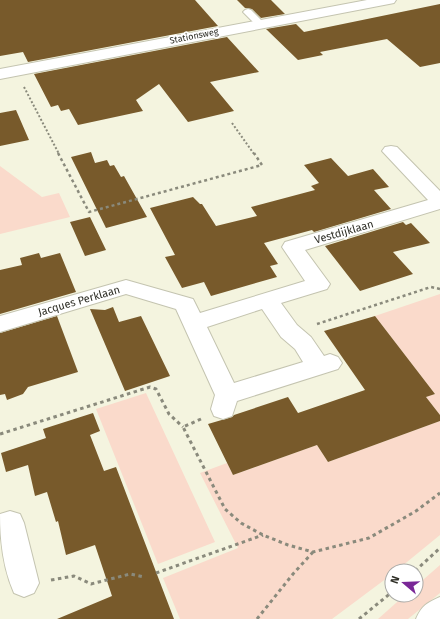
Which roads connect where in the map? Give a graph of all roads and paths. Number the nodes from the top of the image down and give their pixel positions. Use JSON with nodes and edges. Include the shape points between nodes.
{"nodes":[{"id":1,"x":383,"y":0,"type":"edge"},
{"id":2,"x":248,"y":12,"type":"dead end"},
{"id":3,"x":260,"y":24,"type":"junction"},
{"id":4,"x":16,"y":71,"type":"junction"},
{"id":5,"x":0,"y":74,"type":"edge"},
{"id":6,"x":232,"y":123,"type":"dead end"},
{"id":7,"x":391,"y":151,"type":"dead end"},
{"id":8,"x":440,"y":203,"type":"edge"},
{"id":9,"x":440,"y":289,"type":"edge"},
{"id":10,"x":267,"y":300,"type":"junction"},
{"id":11,"x":193,"y":323,"type":"junction"},
{"id":12,"x":0,"y":324,"type":"edge"},
{"id":13,"x":289,"y":331,"type":"junction"},
{"id":14,"x":225,"y":402,"type":"junction"},
{"id":15,"x":182,"y":427,"type":"junction"},
{"id":16,"x":0,"y":434,"type":"edge"},
{"id":17,"x":440,"y":493,"type":"edge"},
{"id":18,"x":0,"y":527,"type":"edge"},
{"id":19,"x":264,"y":535,"type":"junction"},
{"id":20,"x":440,"y":548,"type":"edge"},
{"id":21,"x":313,"y":552,"type":"junction"},
{"id":22,"x":424,"y":563,"type":"edge"},
{"id":23,"x":156,"y":573,"type":"dead end"},
{"id":24,"x":144,"y":578,"type":"dead end"},
{"id":25,"x":24,"y":583,"type":"joint"},
{"id":26,"x":384,"y":599,"type":"edge"},
{"id":27,"x":440,"y":612,"type":"edge"},
{"id":28,"x":257,"y":619,"type":"edge"},
{"id":29,"x":359,"y":619,"type":"edge"},
{"id":30,"x":431,"y":619,"type":"edge"}],
"edges":[{"from":1,"to":3,"type":"street","name":"Stationsweg"},
{"from":2,"to":3,"type":"lane"},
{"from":3,"to":4,"type":"street","name":"Stationsweg"},
{"from":4,"to":5,"type":"street","name":"Stationsweg"},
{"from":4,"to":6,"type":"path","via":[[89,212],[262,165]]},
{"from":7,"to":8,"type":"street","name":"Vestdijklaan"},
{"from":8,"to":10,"type":"street","name":"Vestdijklaan","via":[[292,247],[319,284]]},
{"from":9,"to":13,"type":"path","via":[[431,287]]},
{"from":10,"to":11,"type":"street"},
{"from":10,"to":13,"type":"street"},
{"from":11,"to":12,"type":"street","name":"Jacques Perklaan","via":[[185,304],[126,288]]},
{"from":11,"to":14,"type":"street","name":"Jacques Perklaan"},
{"from":13,"to":14,"type":"street","via":[[324,364]]},
{"from":14,"to":15,"type":"path"},
{"from":15,"to":16,"type":"path","via":[[168,414],[156,388],[150,387]]},
{"from":15,"to":19,"type":"path","via":[[225,510],[240,523]]},
{"from":17,"to":21,"type":"path","via":[[416,511],[369,538]]},
{"from":18,"to":25,"type":"street","via":[[10,523]]},
{"from":19,"to":21,"type":"path"},
{"from":19,"to":23,"type":"path"},
{"from":20,"to":22,"type":"path"},
{"from":21,"to":28,"type":"path"},
{"from":24,"to":25,"type":"path","via":[[130,574],[91,584],[74,576]]},
{"from":26,"to":29,"type":"path"},
{"from":27,"to":30,"type":"street"}]}
